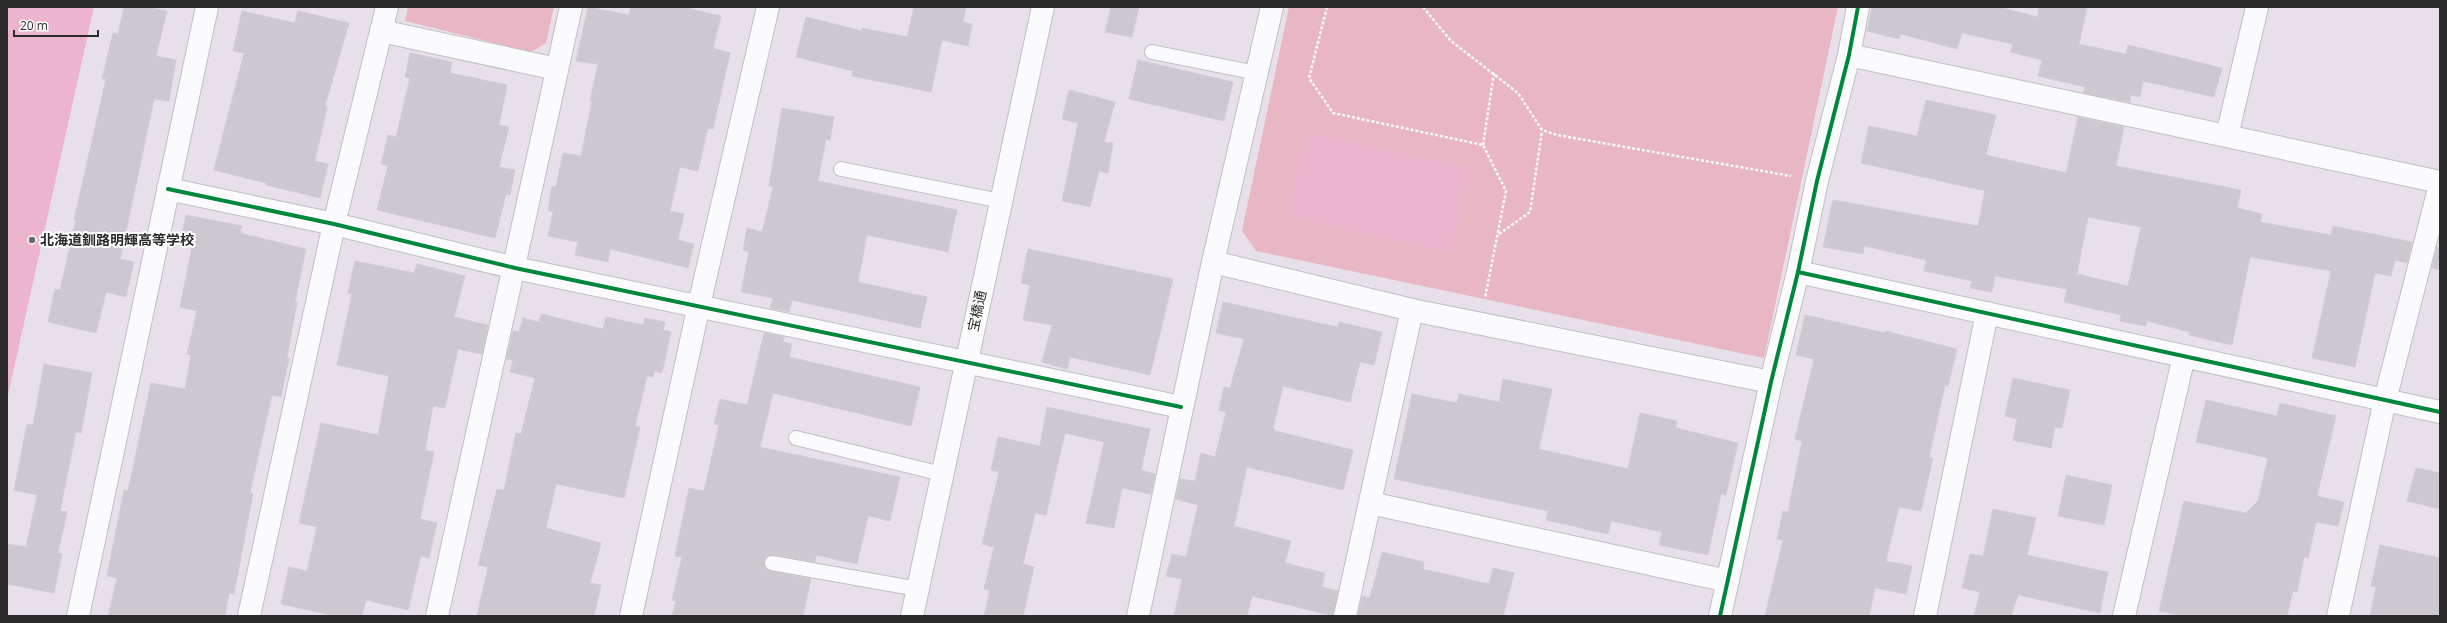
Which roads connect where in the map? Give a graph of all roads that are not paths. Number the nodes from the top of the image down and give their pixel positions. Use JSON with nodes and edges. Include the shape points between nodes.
{"nodes":[{"id":1,"x":207,"y":7,"type":"edge"},
{"id":2,"x":387,"y":7,"type":"edge"},
{"id":3,"x":570,"y":7,"type":"edge"},
{"id":4,"x":768,"y":7,"type":"edge"},
{"id":5,"x":1043,"y":7,"type":"edge"},
{"id":6,"x":1272,"y":7,"type":"edge"},
{"id":7,"x":1858,"y":7,"type":"edge"},
{"id":8,"x":2258,"y":7,"type":"edge"},
{"id":9,"x":382,"y":31,"type":"junction"},
{"id":10,"x":1152,"y":52,"type":"dead end"},
{"id":11,"x":1849,"y":55,"type":"junction"},
{"id":12,"x":557,"y":69,"type":"junction"},
{"id":13,"x":1257,"y":73,"type":"junction"},
{"id":14,"x":2227,"y":136,"type":"junction"},
{"id":15,"x":842,"y":169,"type":"dead end"},
{"id":16,"x":2440,"y":182,"type":"edge"},
{"id":17,"x":2440,"y":185,"type":"edge"},
{"id":18,"x":168,"y":189,"type":"junction"},
{"id":19,"x":1001,"y":201,"type":"junction"},
{"id":20,"x":334,"y":224,"type":"junction"},
{"id":21,"x":1213,"y":262,"type":"junction"},
{"id":22,"x":515,"y":268,"type":"junction"},
{"id":23,"x":1798,"y":272,"type":"junction"},
{"id":24,"x":699,"y":305,"type":"junction"},
{"id":25,"x":1412,"y":310,"type":"junction"},
{"id":26,"x":1987,"y":313,"type":"junction"},
{"id":27,"x":2184,"y":356,"type":"junction"},
{"id":28,"x":966,"y":362,"type":"junction"},
{"id":29,"x":1771,"y":382,"type":"junction"},
{"id":30,"x":2385,"y":400,"type":"junction"},
{"id":31,"x":1181,"y":407,"type":"junction"},
{"id":32,"x":2440,"y":412,"type":"edge"},
{"id":33,"x":796,"y":438,"type":"dead end"},
{"id":34,"x":942,"y":474,"type":"junction"},
{"id":35,"x":1370,"y":503,"type":"junction"},
{"id":36,"x":772,"y":563,"type":"dead end"},
{"id":37,"x":1728,"y":581,"type":"junction"},
{"id":38,"x":918,"y":588,"type":"junction"},
{"id":39,"x":78,"y":616,"type":"edge"},
{"id":40,"x":249,"y":616,"type":"edge"},
{"id":41,"x":437,"y":616,"type":"edge"},
{"id":42,"x":631,"y":616,"type":"edge"},
{"id":43,"x":912,"y":616,"type":"edge"},
{"id":44,"x":1138,"y":616,"type":"edge"},
{"id":45,"x":1345,"y":616,"type":"edge"},
{"id":46,"x":1720,"y":616,"type":"edge"},
{"id":47,"x":1925,"y":616,"type":"edge"},
{"id":48,"x":2124,"y":616,"type":"edge"},
{"id":49,"x":2338,"y":616,"type":"edge"}],
"edges":[{"from":1,"to":18,"type":"street"},
{"from":2,"to":9,"type":"street"},
{"from":3,"to":12,"type":"street"},
{"from":4,"to":24,"type":"street"},
{"from":5,"to":19,"type":"street","name":"宝橋通"},
{"from":6,"to":13,"type":"street"},
{"from":7,"to":11,"type":"street"},
{"from":8,"to":14,"type":"street"},
{"from":9,"to":12,"type":"street"},
{"from":9,"to":20,"type":"street"},
{"from":10,"to":13,"type":"lane"},
{"from":11,"to":14,"type":"street"},
{"from":11,"to":23,"type":"street","via":[[1817,181]]},
{"from":12,"to":22,"type":"street"},
{"from":13,"to":21,"type":"street"},
{"from":14,"to":16,"type":"street"},
{"from":15,"to":19,"type":"lane"},
{"from":17,"to":30,"type":"street"},
{"from":18,"to":20,"type":"street"},
{"from":18,"to":39,"type":"street"},
{"from":19,"to":28,"type":"street","name":"宝橋通"},
{"from":20,"to":22,"type":"street"},
{"from":20,"to":40,"type":"street"},
{"from":21,"to":25,"type":"street"},
{"from":21,"to":31,"type":"street"},
{"from":22,"to":24,"type":"street"},
{"from":22,"to":41,"type":"street"},
{"from":23,"to":26,"type":"street"},
{"from":23,"to":29,"type":"street"},
{"from":24,"to":28,"type":"street"},
{"from":24,"to":42,"type":"street"},
{"from":25,"to":29,"type":"street"},
{"from":25,"to":35,"type":"street"},
{"from":26,"to":27,"type":"street"},
{"from":26,"to":47,"type":"street"},
{"from":27,"to":30,"type":"street"},
{"from":27,"to":48,"type":"street"},
{"from":28,"to":31,"type":"street"},
{"from":28,"to":34,"type":"street","name":"宝橋通"},
{"from":29,"to":37,"type":"street"},
{"from":30,"to":32,"type":"street"},
{"from":30,"to":49,"type":"street"},
{"from":31,"to":44,"type":"street"},
{"from":33,"to":34,"type":"lane"},
{"from":34,"to":38,"type":"street","name":"宝橋通"},
{"from":35,"to":37,"type":"street"},
{"from":35,"to":45,"type":"street"},
{"from":36,"to":38,"type":"lane"},
{"from":37,"to":46,"type":"street"},
{"from":38,"to":43,"type":"street","name":"宝橋通"}]}
